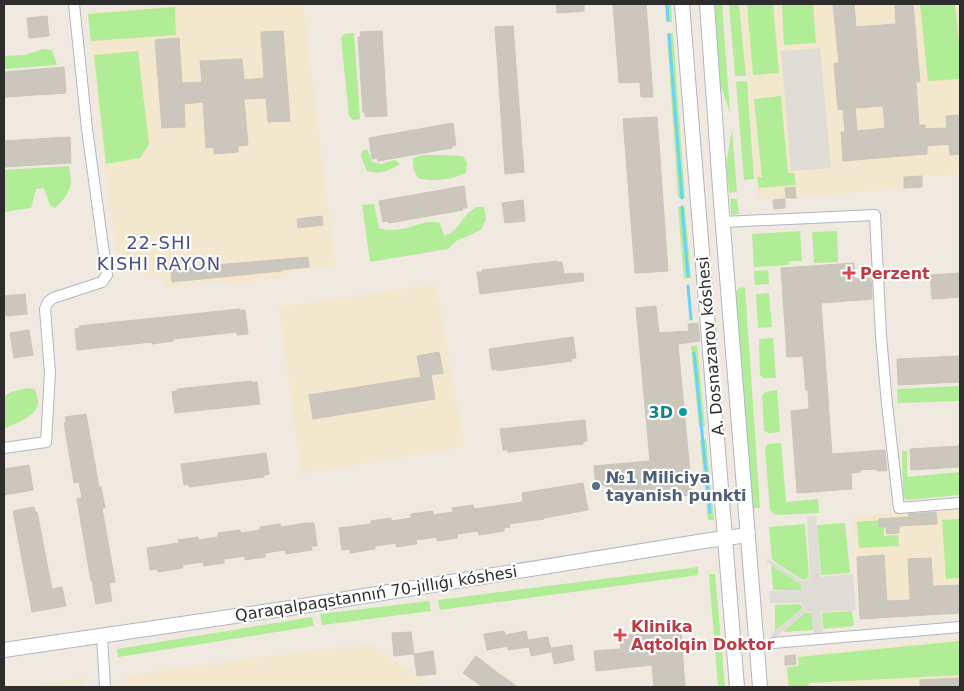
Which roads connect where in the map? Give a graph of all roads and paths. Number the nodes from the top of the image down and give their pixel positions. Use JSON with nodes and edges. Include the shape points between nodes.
{"nodes":[{"id":1,"x":74,"y":4,"type":"edge"},
{"id":2,"x":682,"y":4,"type":"edge"},
{"id":3,"x":706,"y":4,"type":"edge"},
{"id":4,"x":723,"y":222,"type":"junction"},
{"id":5,"x":4,"y":448,"type":"edge"},
{"id":6,"x":960,"y":503,"type":"edge"},
{"id":7,"x":747,"y":513,"type":"junction"},
{"id":8,"x":723,"y":515,"type":"junction"},
{"id":9,"x":748,"y":535,"type":"junction"},
{"id":10,"x":725,"y":538,"type":"junction"},
{"id":11,"x":751,"y":570,"type":"junction"},
{"id":12,"x":728,"y":576,"type":"junction"},
{"id":13,"x":960,"y":627,"type":"edge"},
{"id":14,"x":102,"y":636,"type":"junction"},
{"id":15,"x":772,"y":643,"type":"dead end"},
{"id":16,"x":4,"y":650,"type":"edge"},
{"id":17,"x":105,"y":687,"type":"edge"},
{"id":18,"x":737,"y":687,"type":"edge"},
{"id":19,"x":760,"y":687,"type":"edge"}],
"edges":[{"from":1,"to":5,"type":"street","via":[[107,275],[102,282],[48,302],[50,373],[46,442]]},
{"from":2,"to":8,"type":"main road","name":"A. Dosnazarov kóshesi"},
{"from":3,"to":4,"type":"main road","name":"A. Dosnazarov kóshesi"},
{"from":4,"to":6,"type":"street","via":[[875,214],[881,336],[899,508]]},
{"from":4,"to":7,"type":"main road","name":"A. Dosnazarov kóshesi"},
{"from":7,"to":8,"type":"main road","via":[[732,520]]},
{"from":7,"to":9,"type":"main road","name":"A. Dosnazarov kóshesi"},
{"from":8,"to":10,"type":"main road","name":"A. Dosnazarov kóshesi"},
{"from":9,"to":10,"type":"main road","name":"Qaraqalpaqstannıń 70-jıllıǵı kóshesi"},
{"from":9,"to":11,"type":"main road","name":"A. Dosnazarov kóshesi"},
{"from":10,"to":12,"type":"main road","name":"A. Dosnazarov kóshesi"},
{"from":10,"to":14,"type":"main road","name":"Qaraqalpaqstannıń 70-jıllıǵı kóshesi"},
{"from":11,"to":12,"type":"main road","via":[[746,566],[736,566]]},
{"from":11,"to":19,"type":"main road","name":"A. Dosnazarov kóshesi"},
{"from":12,"to":18,"type":"main road","name":"A. Dosnazarov kóshesi"},
{"from":13,"to":15,"type":"street"},
{"from":14,"to":16,"type":"main road","name":"Qaraqalpaqstannıń 70-jıllıǵı kóshesi"},
{"from":14,"to":17,"type":"street"}]}
